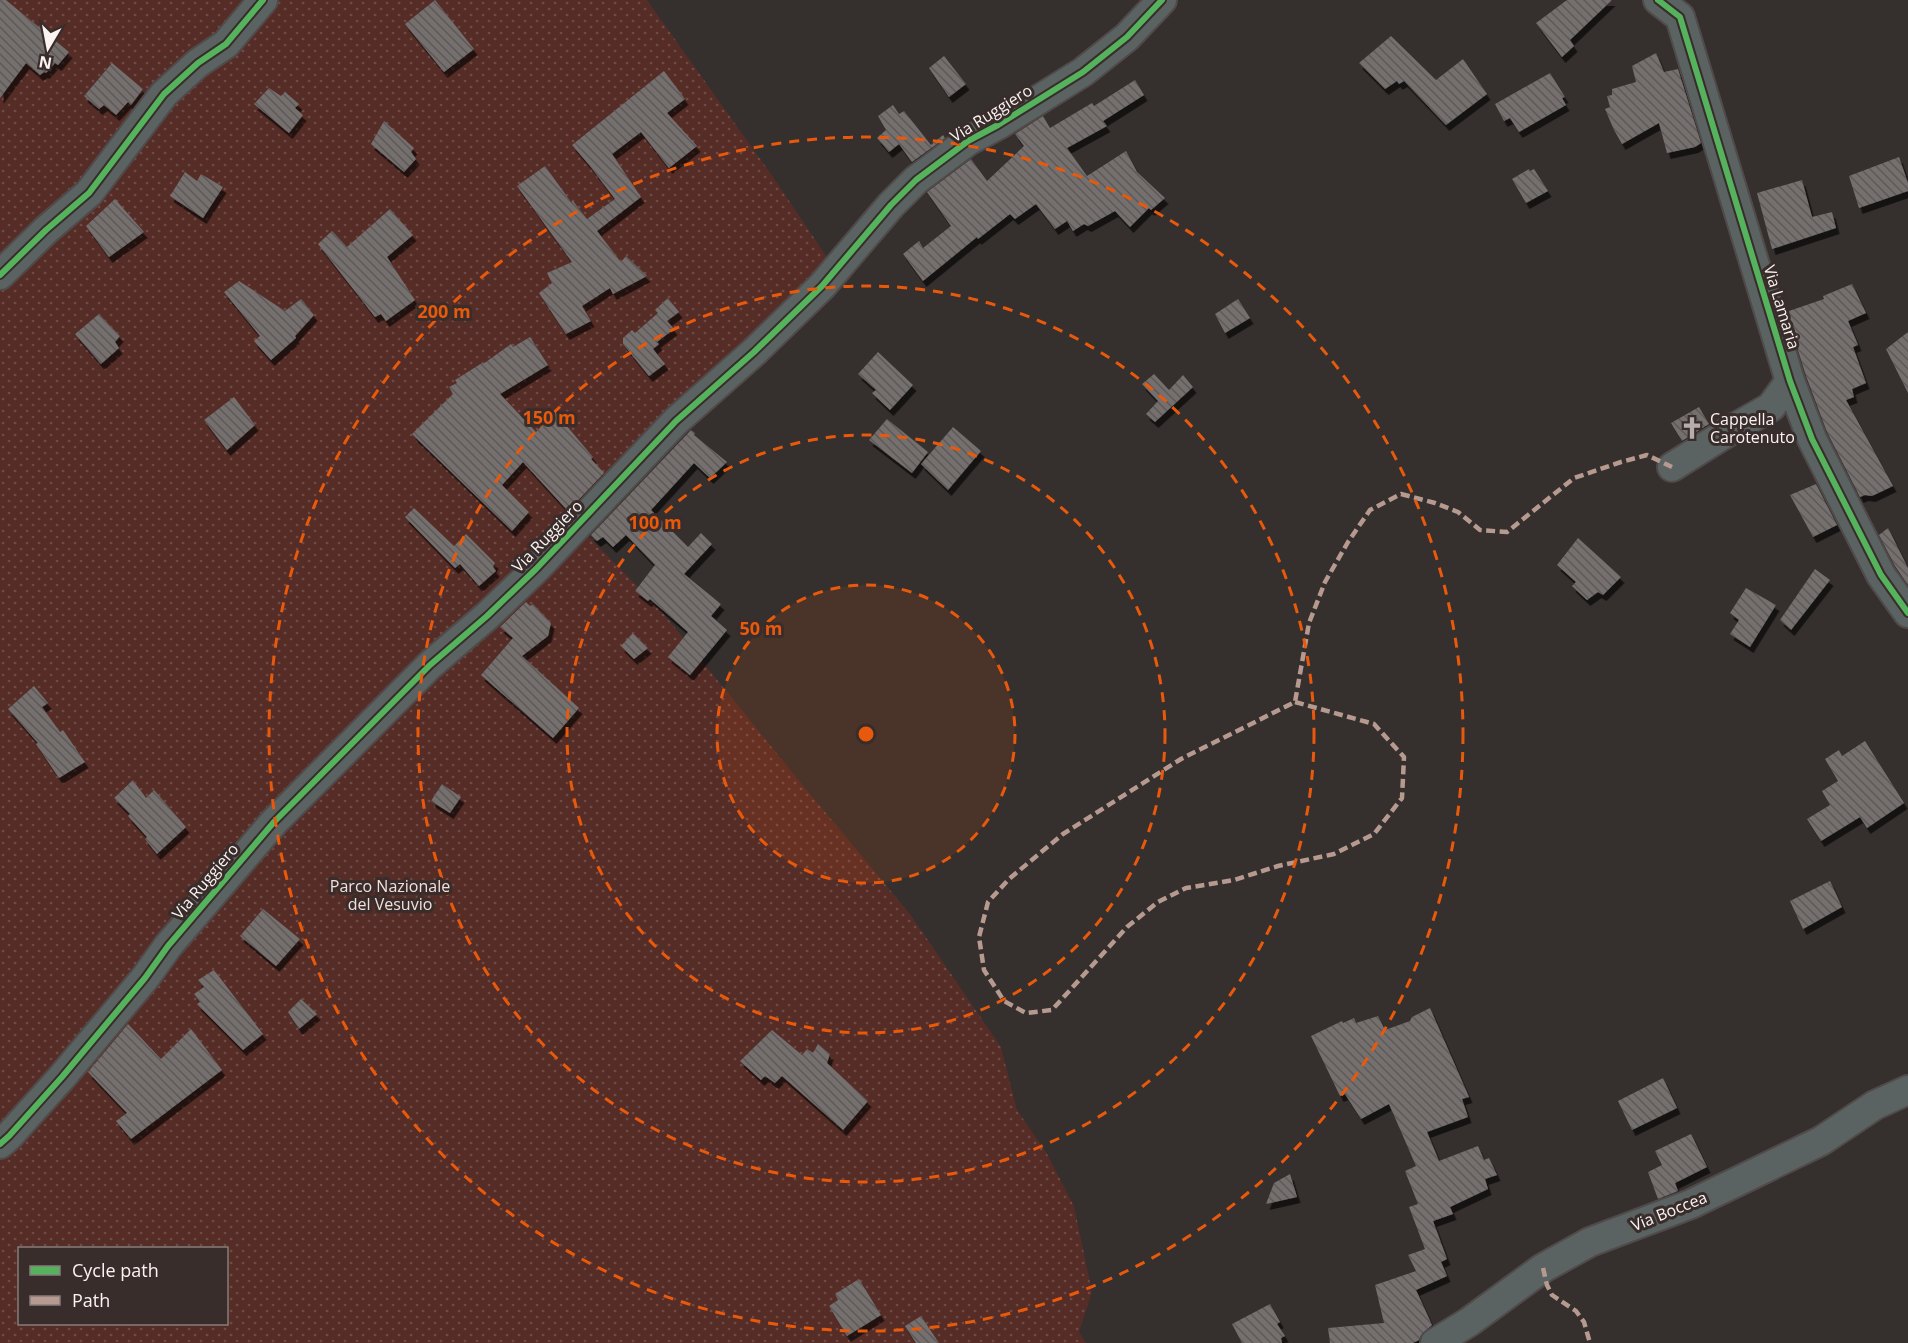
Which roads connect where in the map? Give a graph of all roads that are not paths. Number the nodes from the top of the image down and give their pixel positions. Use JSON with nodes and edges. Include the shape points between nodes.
{"nodes":[{"id":1,"x":263,"y":0,"type":"edge"},
{"id":2,"x":1162,"y":0,"type":"edge"},
{"id":3,"x":1658,"y":0,"type":"edge"},
{"id":4,"x":0,"y":275,"type":"edge"},
{"id":5,"x":1790,"y":381,"type":"junction"},
{"id":6,"x":1672,"y":466,"type":"dead end"},
{"id":7,"x":1908,"y":613,"type":"edge"},
{"id":8,"x":1908,"y":1090,"type":"edge"},
{"id":9,"x":0,"y":1144,"type":"edge"},
{"id":10,"x":1435,"y":1343,"type":"edge"}],
"edges":[{"from":1,"to":4,"type":"street","via":[[226,44],[164,94],[89,194]]},
{"from":2,"to":9,"type":"street","name":"Via Ruggiero","via":[[1126,37],[1083,72],[968,141],[916,180],[813,294],[676,421],[536,569],[430,665],[274,822],[69,1068]]},
{"from":3,"to":5,"type":"street","name":"Via Lamaria","via":[[1680,17]]},
{"from":5,"to":6,"type":"street","via":[[1772,407]]},
{"from":5,"to":7,"type":"street","name":"Via Lamaria","via":[[1812,439],[1881,576]]},
{"from":8,"to":10,"type":"street","name":"Via Boccea","via":[[1875,1105],[1821,1141],[1691,1204],[1590,1242],[1543,1268]]}]}
